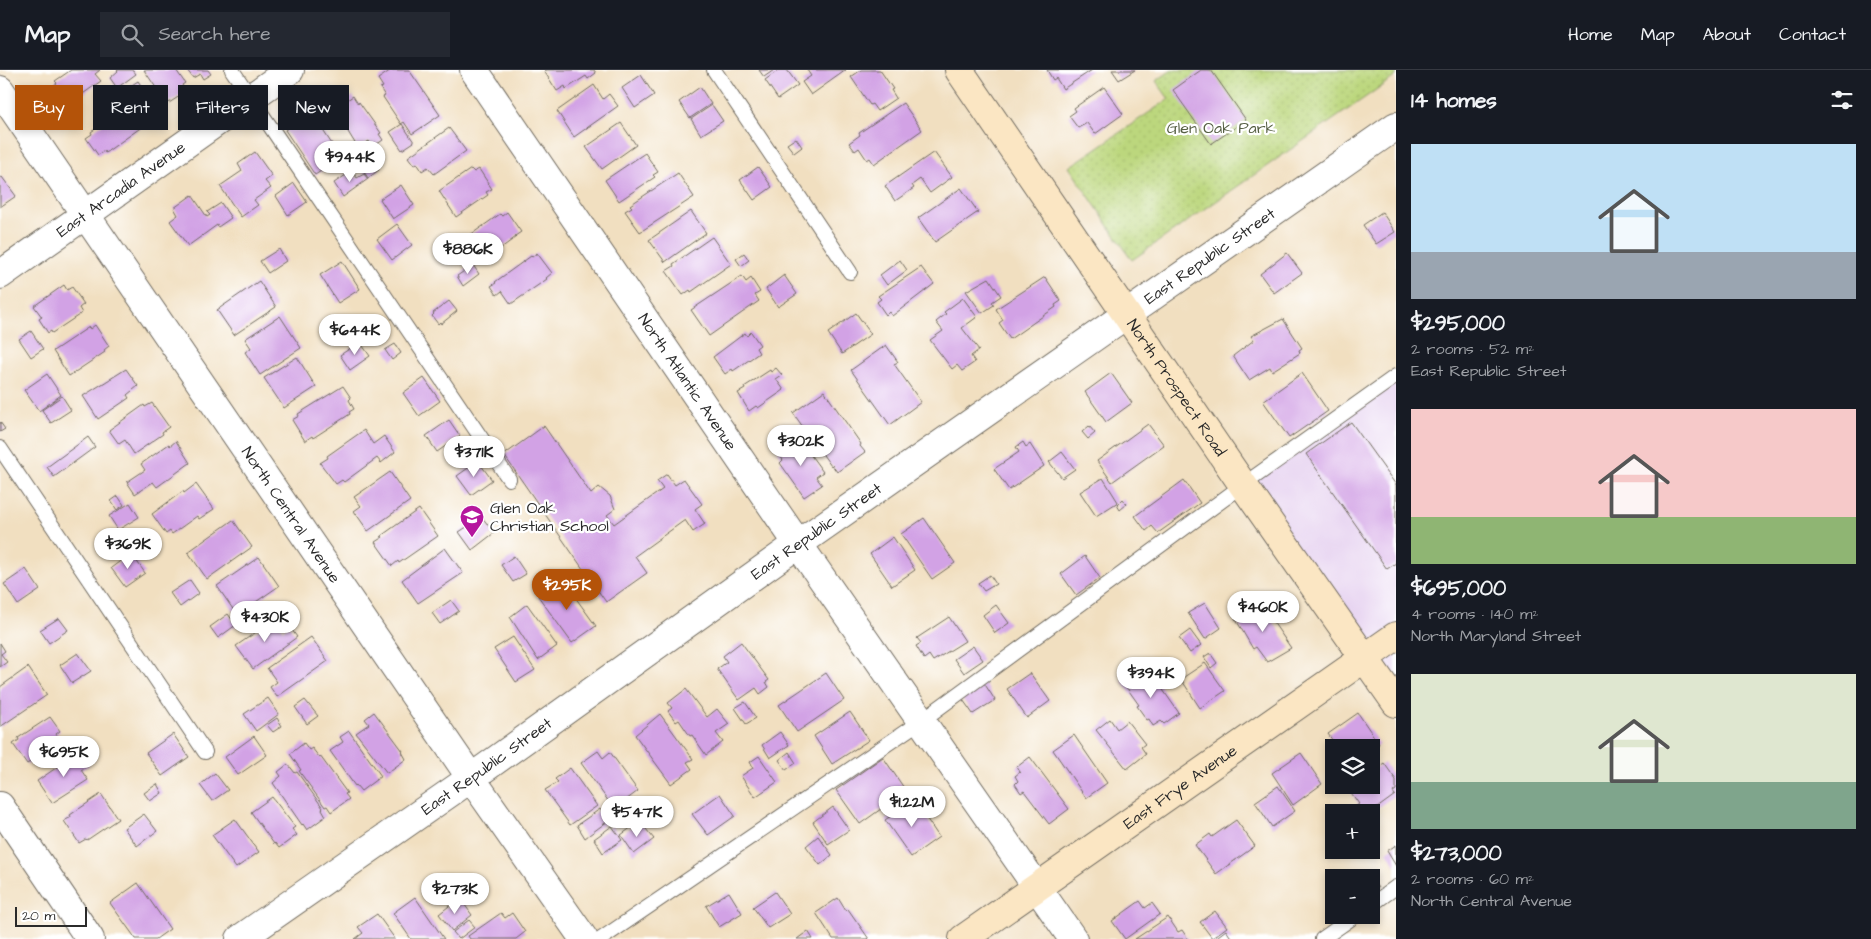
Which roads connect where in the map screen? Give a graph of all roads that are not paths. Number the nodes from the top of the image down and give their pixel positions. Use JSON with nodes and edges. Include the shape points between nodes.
{"nodes":[{"id":1,"x":232,"y":70,"type":"edge"},
{"id":2,"x":290,"y":70,"type":"edge"},
{"id":3,"x":474,"y":70,"type":"edge"},
{"id":4,"x":714,"y":70,"type":"edge"},
{"id":5,"x":958,"y":70,"type":"edge"},
{"id":6,"x":242,"y":85,"type":"edge"},
{"id":7,"x":268,"y":86,"type":"edge"},
{"id":8,"x":0,"y":90,"type":"edge"},
{"id":9,"x":268,"y":123,"type":"edge"},
{"id":10,"x":1396,"y":126,"type":"edge"},
{"id":11,"x":205,"y":130,"type":"edge"},
{"id":12,"x":84,"y":215,"type":"junction"},
{"id":13,"x":850,"y":272,"type":"dead end"},
{"id":14,"x":0,"y":275,"type":"edge"},
{"id":15,"x":1125,"y":314,"type":"junction"},
{"id":16,"x":1396,"y":376,"type":"edge"},
{"id":17,"x":0,"y":448,"type":"edge"},
{"id":18,"x":509,"y":479,"type":"dead end"},
{"id":19,"x":1243,"y":485,"type":"junction"},
{"id":20,"x":798,"y":544,"type":"junction"},
{"id":21,"x":1396,"y":636,"type":"edge"},
{"id":22,"x":1364,"y":658,"type":"junction"},
{"id":23,"x":1396,"y":703,"type":"edge"},
{"id":24,"x":921,"y":721,"type":"junction"},
{"id":25,"x":205,"y":752,"type":"dead end"},
{"id":26,"x":471,"y":778,"type":"junction"},
{"id":27,"x":0,"y":806,"type":"edge"},
{"id":28,"x":1037,"y":887,"type":"junction"},
{"id":29,"x":1396,"y":887,"type":"edge"},
{"id":30,"x":1380,"y":898,"type":"edge"},
{"id":31,"x":1343,"y":924,"type":"edge"},
{"id":32,"x":90,"y":939,"type":"edge"},
{"id":33,"x":240,"y":939,"type":"edge"},
{"id":34,"x":584,"y":939,"type":"edge"},
{"id":35,"x":601,"y":939,"type":"edge"},
{"id":36,"x":964,"y":939,"type":"edge"},
{"id":37,"x":1072,"y":939,"type":"edge"},
{"id":38,"x":1322,"y":939,"type":"edge"}],
"edges":[{"from":1,"to":6,"type":"lane"},
{"from":2,"to":7,"type":"street","name":"East Arcadia Avenue"},
{"from":3,"to":20,"type":"street","name":"North Atlantic Avenue"},
{"from":4,"to":13,"type":"lane"},
{"from":5,"to":15,"type":"main road","name":"North Prospect Road"},
{"from":8,"to":12,"type":"street","name":"North Central Avenue"},
{"from":9,"to":18,"type":"lane"},
{"from":10,"to":15,"type":"street","name":"East Republic Street"},
{"from":11,"to":12,"type":"street","name":"East Arcadia Avenue"},
{"from":12,"to":14,"type":"street","name":"East Arcadia Avenue"},
{"from":12,"to":26,"type":"street","name":"North Central Avenue"},
{"from":15,"to":19,"type":"main road","name":"North Prospect Road"},
{"from":15,"to":20,"type":"street","name":"East Republic Street"},
{"from":16,"to":19,"type":"lane"},
{"from":17,"to":25,"type":"lane"},
{"from":19,"to":22,"type":"main road","name":"North Prospect Road"},
{"from":19,"to":24,"type":"lane"},
{"from":20,"to":24,"type":"street","name":"North Atlantic Avenue"},
{"from":20,"to":26,"type":"street","name":"East Republic Street"},
{"from":21,"to":22,"type":"main road","name":"East Frye Avenue"},
{"from":22,"to":23,"type":"main road","name":"North Prospect Road"},
{"from":22,"to":28,"type":"main road","name":"East Frye Avenue"},
{"from":24,"to":28,"type":"street","name":"North Atlantic Avenue"},
{"from":24,"to":35,"type":"lane"},
{"from":26,"to":33,"type":"street","name":"East Republic Street"},
{"from":26,"to":34,"type":"street","name":"North Central Avenue"},
{"from":27,"to":32,"type":"street"},
{"from":28,"to":36,"type":"main road","name":"East Frye Avenue"},
{"from":28,"to":37,"type":"street","name":"North Atlantic Avenue"},
{"from":29,"to":30,"type":"lane"},
{"from":31,"to":38,"type":"lane"}]}
